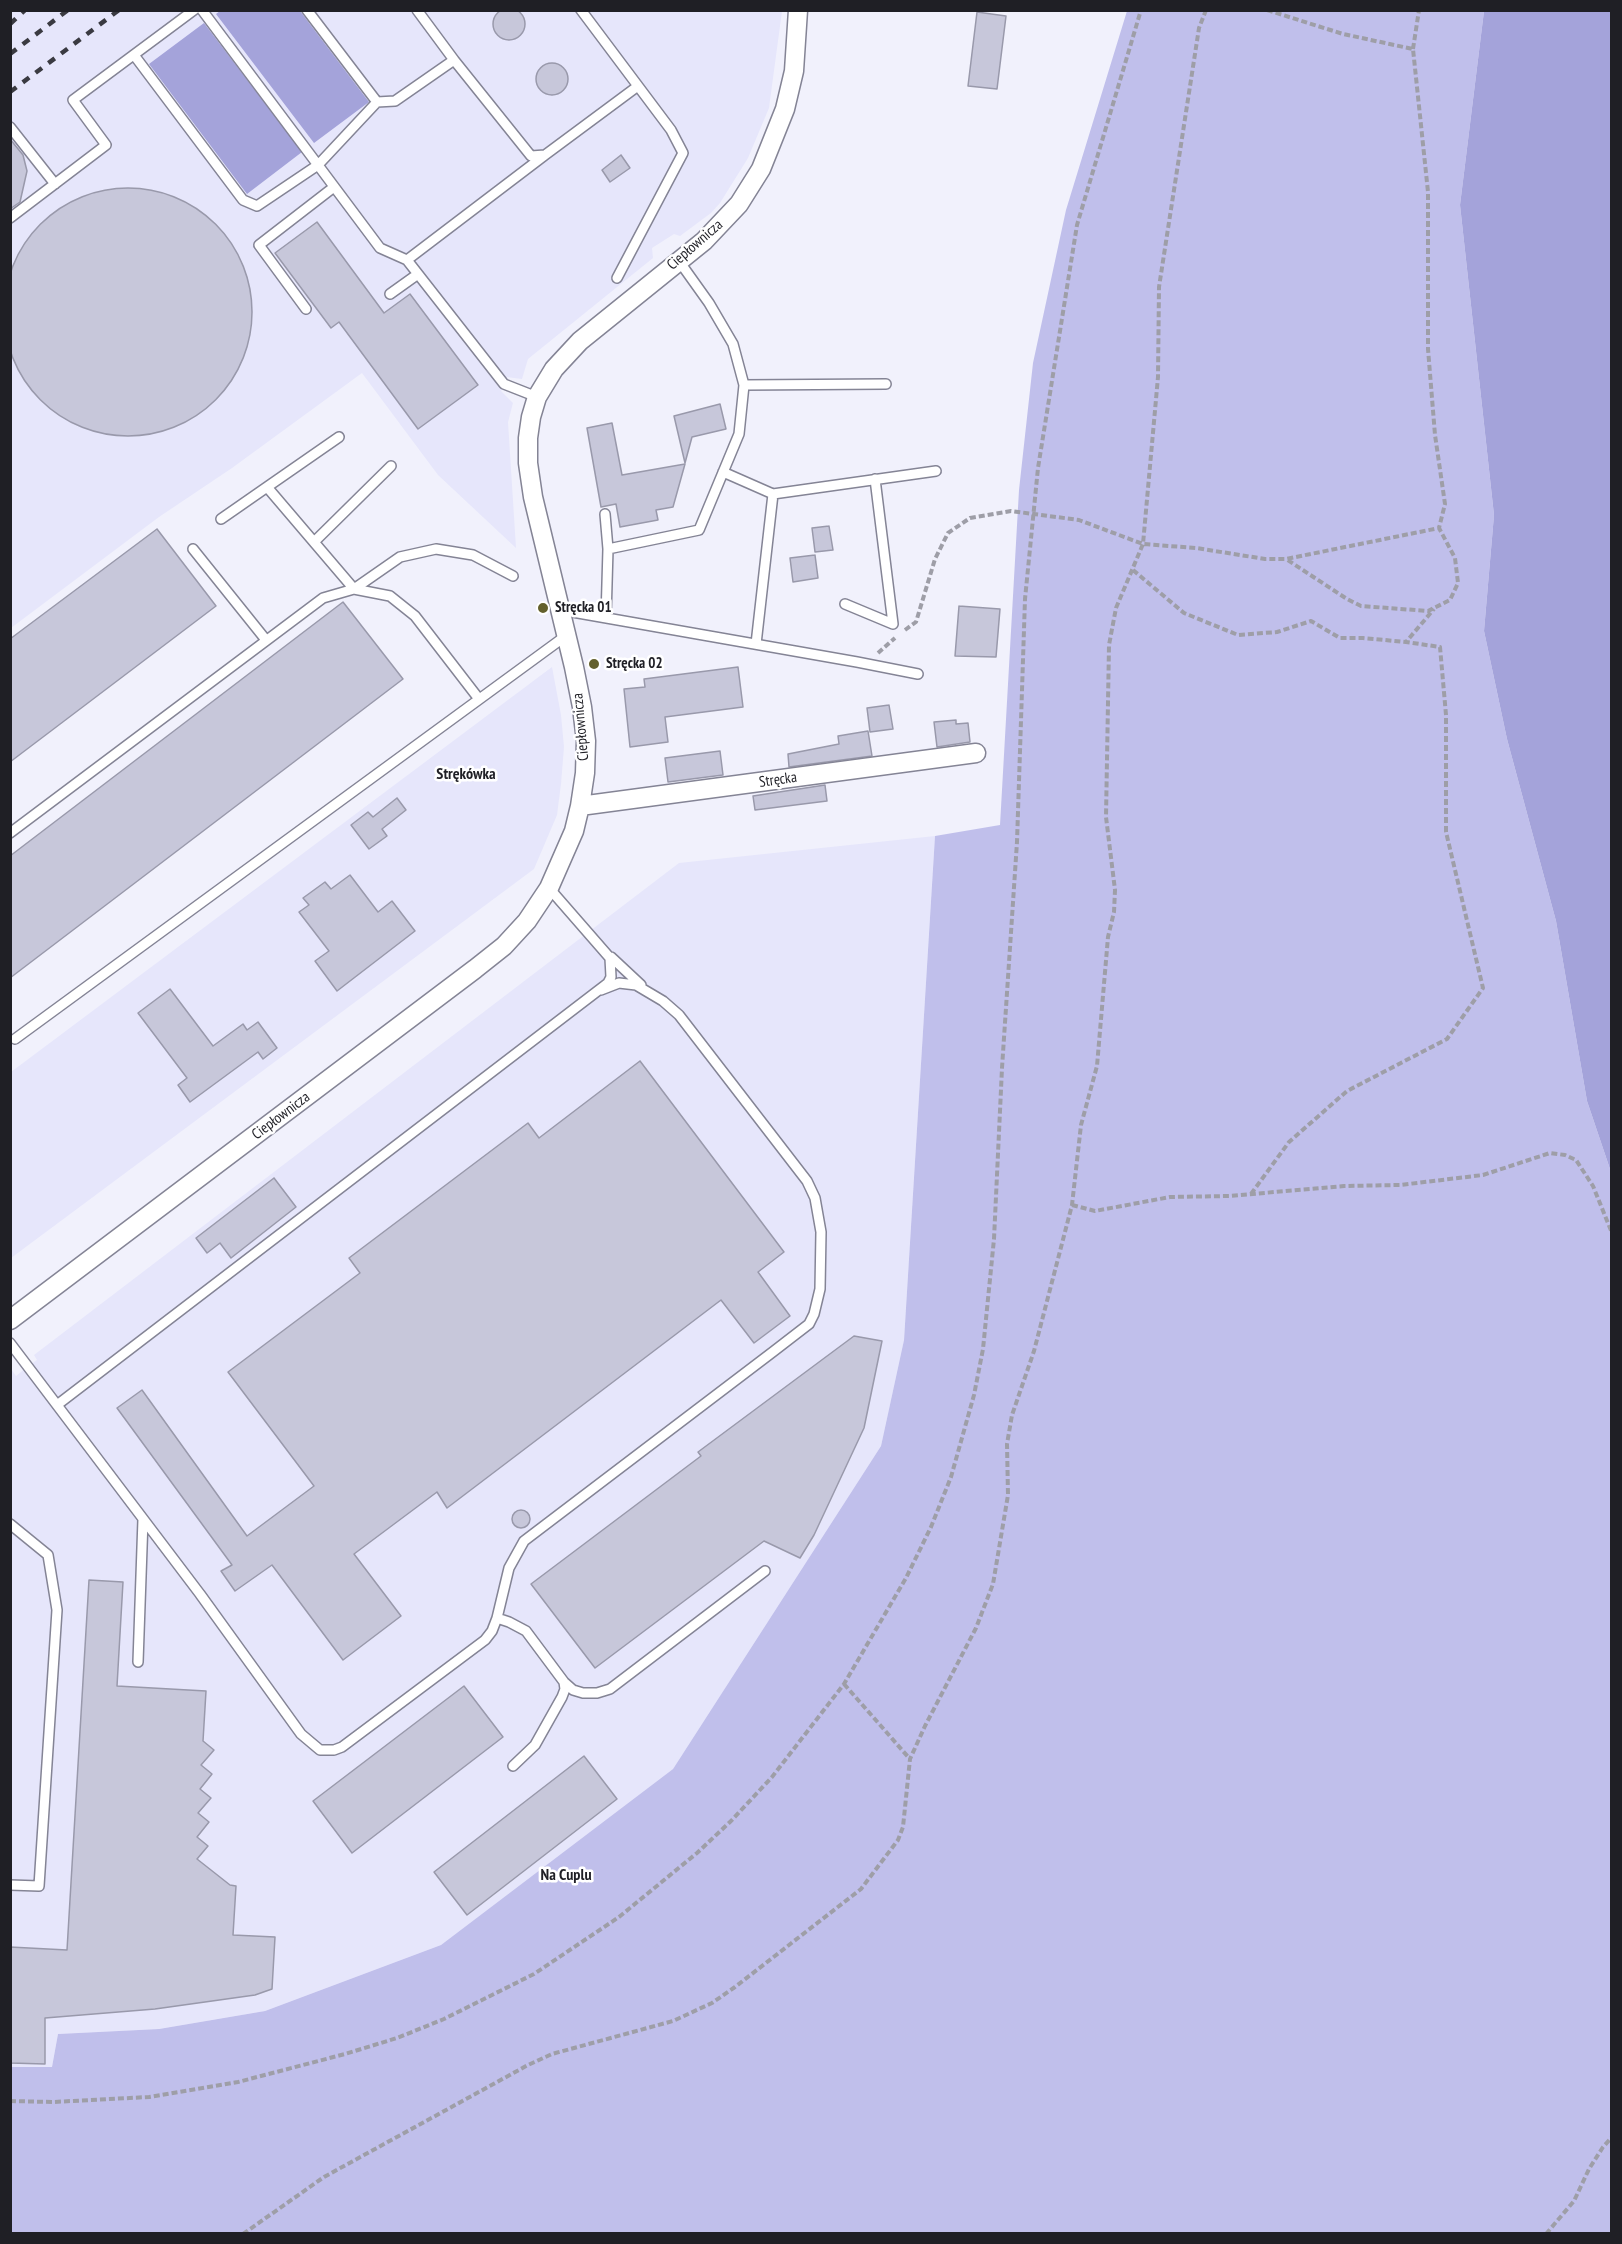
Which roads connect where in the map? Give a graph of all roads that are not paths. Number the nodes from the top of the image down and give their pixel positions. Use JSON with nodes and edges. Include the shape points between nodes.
{"nodes":[{"id":1,"x":194,"y":10,"type":"edge"},
{"id":2,"x":202,"y":10,"type":"edge"},
{"id":3,"x":307,"y":10,"type":"edge"},
{"id":4,"x":417,"y":10,"type":"edge"},
{"id":5,"x":582,"y":10,"type":"edge"},
{"id":6,"x":798,"y":10,"type":"edge"},
{"id":7,"x":134,"y":55,"type":"junction"},
{"id":8,"x":454,"y":60,"type":"junction"},
{"id":9,"x":638,"y":86,"type":"junction"},
{"id":10,"x":377,"y":102,"type":"junction"},
{"id":11,"x":10,"y":127,"type":"edge"},
{"id":12,"x":545,"y":155,"type":"junction"},
{"id":13,"x":318,"y":165,"type":"junction"},
{"id":14,"x":55,"y":184,"type":"junction"},
{"id":15,"x":334,"y":187,"type":"junction"},
{"id":16,"x":10,"y":218,"type":"edge"},
{"id":17,"x":407,"y":260,"type":"junction"},
{"id":18,"x":679,"y":261,"type":"junction"},
{"id":19,"x":418,"y":274,"type":"junction"},
{"id":20,"x":617,"y":278,"type":"dead end"},
{"id":21,"x":390,"y":294,"type":"dead end"},
{"id":22,"x":306,"y":309,"type":"dead end"},
{"id":23,"x":886,"y":384,"type":"dead end"},
{"id":24,"x":744,"y":385,"type":"junction"},
{"id":25,"x":537,"y":397,"type":"junction"},
{"id":26,"x":339,"y":437,"type":"dead end"},
{"id":27,"x":391,"y":466,"type":"dead end"},
{"id":28,"x":936,"y":471,"type":"dead end"},
{"id":29,"x":723,"y":472,"type":"junction"},
{"id":30,"x":875,"y":479,"type":"junction"},
{"id":31,"x":267,"y":487,"type":"junction"},
{"id":32,"x":773,"y":494,"type":"junction"},
{"id":33,"x":605,"y":514,"type":"dead end"},
{"id":34,"x":221,"y":519,"type":"dead end"},
{"id":35,"x":314,"y":542,"type":"junction"},
{"id":36,"x":193,"y":549,"type":"dead end"},
{"id":37,"x":608,"y":549,"type":"junction"},
{"id":38,"x":513,"y":576,"type":"dead end"},
{"id":39,"x":354,"y":589,"type":"junction"},
{"id":40,"x":845,"y":604,"type":"dead end"},
{"id":41,"x":561,"y":610,"type":"junction"},
{"id":42,"x":606,"y":618,"type":"junction"},
{"id":43,"x":567,"y":634,"type":"junction"},
{"id":44,"x":266,"y":640,"type":"junction"},
{"id":45,"x":756,"y":644,"type":"junction"},
{"id":46,"x":918,"y":674,"type":"dead end"},
{"id":47,"x":479,"y":699,"type":"junction"},
{"id":48,"x":976,"y":753,"type":"dead end"},
{"id":49,"x":580,"y":806,"type":"junction"},
{"id":50,"x":10,"y":833,"type":"edge"},
{"id":51,"x":549,"y":888,"type":"junction"},
{"id":52,"x":608,"y":953,"type":"junction"},
{"id":53,"x":602,"y":990,"type":"junction"},
{"id":54,"x":646,"y":991,"type":"junction"},
{"id":55,"x":15,"y":1039,"type":"dead end"},
{"id":56,"x":10,"y":1320,"type":"edge"},
{"id":57,"x":10,"y":1343,"type":"edge"},
{"id":58,"x":57,"y":1405,"type":"junction"},
{"id":59,"x":143,"y":1519,"type":"junction"},
{"id":60,"x":10,"y":1524,"type":"edge"},
{"id":61,"x":765,"y":1571,"type":"dead end"},
{"id":62,"x":497,"y":1618,"type":"junction"},
{"id":63,"x":138,"y":1662,"type":"dead end"},
{"id":64,"x":564,"y":1682,"type":"junction"},
{"id":65,"x":513,"y":1766,"type":"dead end"},
{"id":66,"x":10,"y":1885,"type":"edge"}],
"edges":[{"from":1,"to":7,"type":"lane"},
{"from":2,"to":13,"type":"lane"},
{"from":3,"to":10,"type":"lane"},
{"from":4,"to":8,"type":"lane"},
{"from":5,"to":9,"type":"lane"},
{"from":6,"to":18,"type":"street","name":"Ciepłownicza","via":[[791,91],[761,170],[722,223]]},
{"from":7,"to":13,"type":"lane","via":[[243,200],[257,206]]},
{"from":7,"to":14,"type":"lane","via":[[73,100],[106,145]]},
{"from":8,"to":10,"type":"lane","via":[[395,100]]},
{"from":8,"to":12,"type":"lane","via":[[531,156]]},
{"from":9,"to":12,"type":"lane"},
{"from":9,"to":20,"type":"lane","via":[[683,153]]},
{"from":10,"to":13,"type":"lane"},
{"from":11,"to":14,"type":"lane"},
{"from":12,"to":17,"type":"lane"},
{"from":13,"to":15,"type":"lane"},
{"from":14,"to":16,"type":"lane"},
{"from":15,"to":17,"type":"lane","via":[[380,248]]},
{"from":15,"to":22,"type":"lane","via":[[259,245]]},
{"from":17,"to":19,"type":"lane"},
{"from":18,"to":24,"type":"lane","via":[[733,344]]},
{"from":18,"to":25,"type":"street","name":"Ciepłownicza","via":[[580,341],[554,369]]},
{"from":19,"to":21,"type":"lane"},
{"from":19,"to":25,"type":"lane","via":[[504,384]]},
{"from":23,"to":24,"type":"lane"},
{"from":24,"to":29,"type":"lane","via":[[739,434]]},
{"from":25,"to":41,"type":"street","name":"Ciepłownicza","via":[[528,438],[528,462]]},
{"from":26,"to":31,"type":"lane"},
{"from":27,"to":35,"type":"lane"},
{"from":28,"to":30,"type":"lane"},
{"from":29,"to":32,"type":"lane"},
{"from":29,"to":37,"type":"lane","via":[[699,530]]},
{"from":30,"to":32,"type":"lane"},
{"from":30,"to":40,"type":"lane","via":[[893,624]]},
{"from":31,"to":34,"type":"lane"},
{"from":31,"to":35,"type":"lane"},
{"from":32,"to":45,"type":"lane"},
{"from":33,"to":37,"type":"lane"},
{"from":35,"to":39,"type":"lane"},
{"from":36,"to":44,"type":"lane"},
{"from":37,"to":42,"type":"lane"},
{"from":38,"to":39,"type":"lane","via":[[473,555],[436,549],[400,557]]},
{"from":39,"to":44,"type":"lane","via":[[323,598]]},
{"from":39,"to":47,"type":"lane","via":[[390,596],[415,616]]},
{"from":41,"to":42,"type":"lane"},
{"from":41,"to":43,"type":"street","name":"Ciepłownicza"},
{"from":42,"to":45,"type":"lane"},
{"from":43,"to":47,"type":"lane"},
{"from":43,"to":49,"type":"street","name":"Ciepłownicza","via":[[586,741]]},
{"from":44,"to":50,"type":"lane"},
{"from":45,"to":46,"type":"lane"},
{"from":47,"to":55,"type":"lane"},
{"from":48,"to":49,"type":"street","name":"Stręcka"},
{"from":49,"to":51,"type":"street","name":"Ciepłownicza","via":[[570,841]]},
{"from":51,"to":52,"type":"lane"},
{"from":51,"to":56,"type":"street","name":"Ciepłownicza","via":[[511,938],[475,969]]},
{"from":52,"to":53,"type":"lane","via":[[611,977]]},
{"from":52,"to":54,"type":"lane"},
{"from":53,"to":54,"type":"lane","via":[[619,983]]},
{"from":53,"to":58,"type":"lane"},
{"from":54,"to":62,"type":"lane","via":[[685,1021],[807,1181],[815,1198],[821,1232],[818,1302],[809,1323],[801,1330],[524,1541],[509,1568]]},
{"from":57,"to":58,"type":"lane"},
{"from":58,"to":59,"type":"lane"},
{"from":59,"to":62,"type":"lane","via":[[296,1726],[320,1750],[342,1747],[477,1649]]},
{"from":59,"to":63,"type":"lane"},
{"from":60,"to":66,"type":"lane","via":[[48,1555],[57,1610],[39,1886]]},
{"from":61,"to":64,"type":"lane","via":[[610,1689],[584,1693]]},
{"from":62,"to":64,"type":"lane","via":[[526,1631]]},
{"from":64,"to":65,"type":"lane","via":[[562,1697],[540,1736]]}]}
